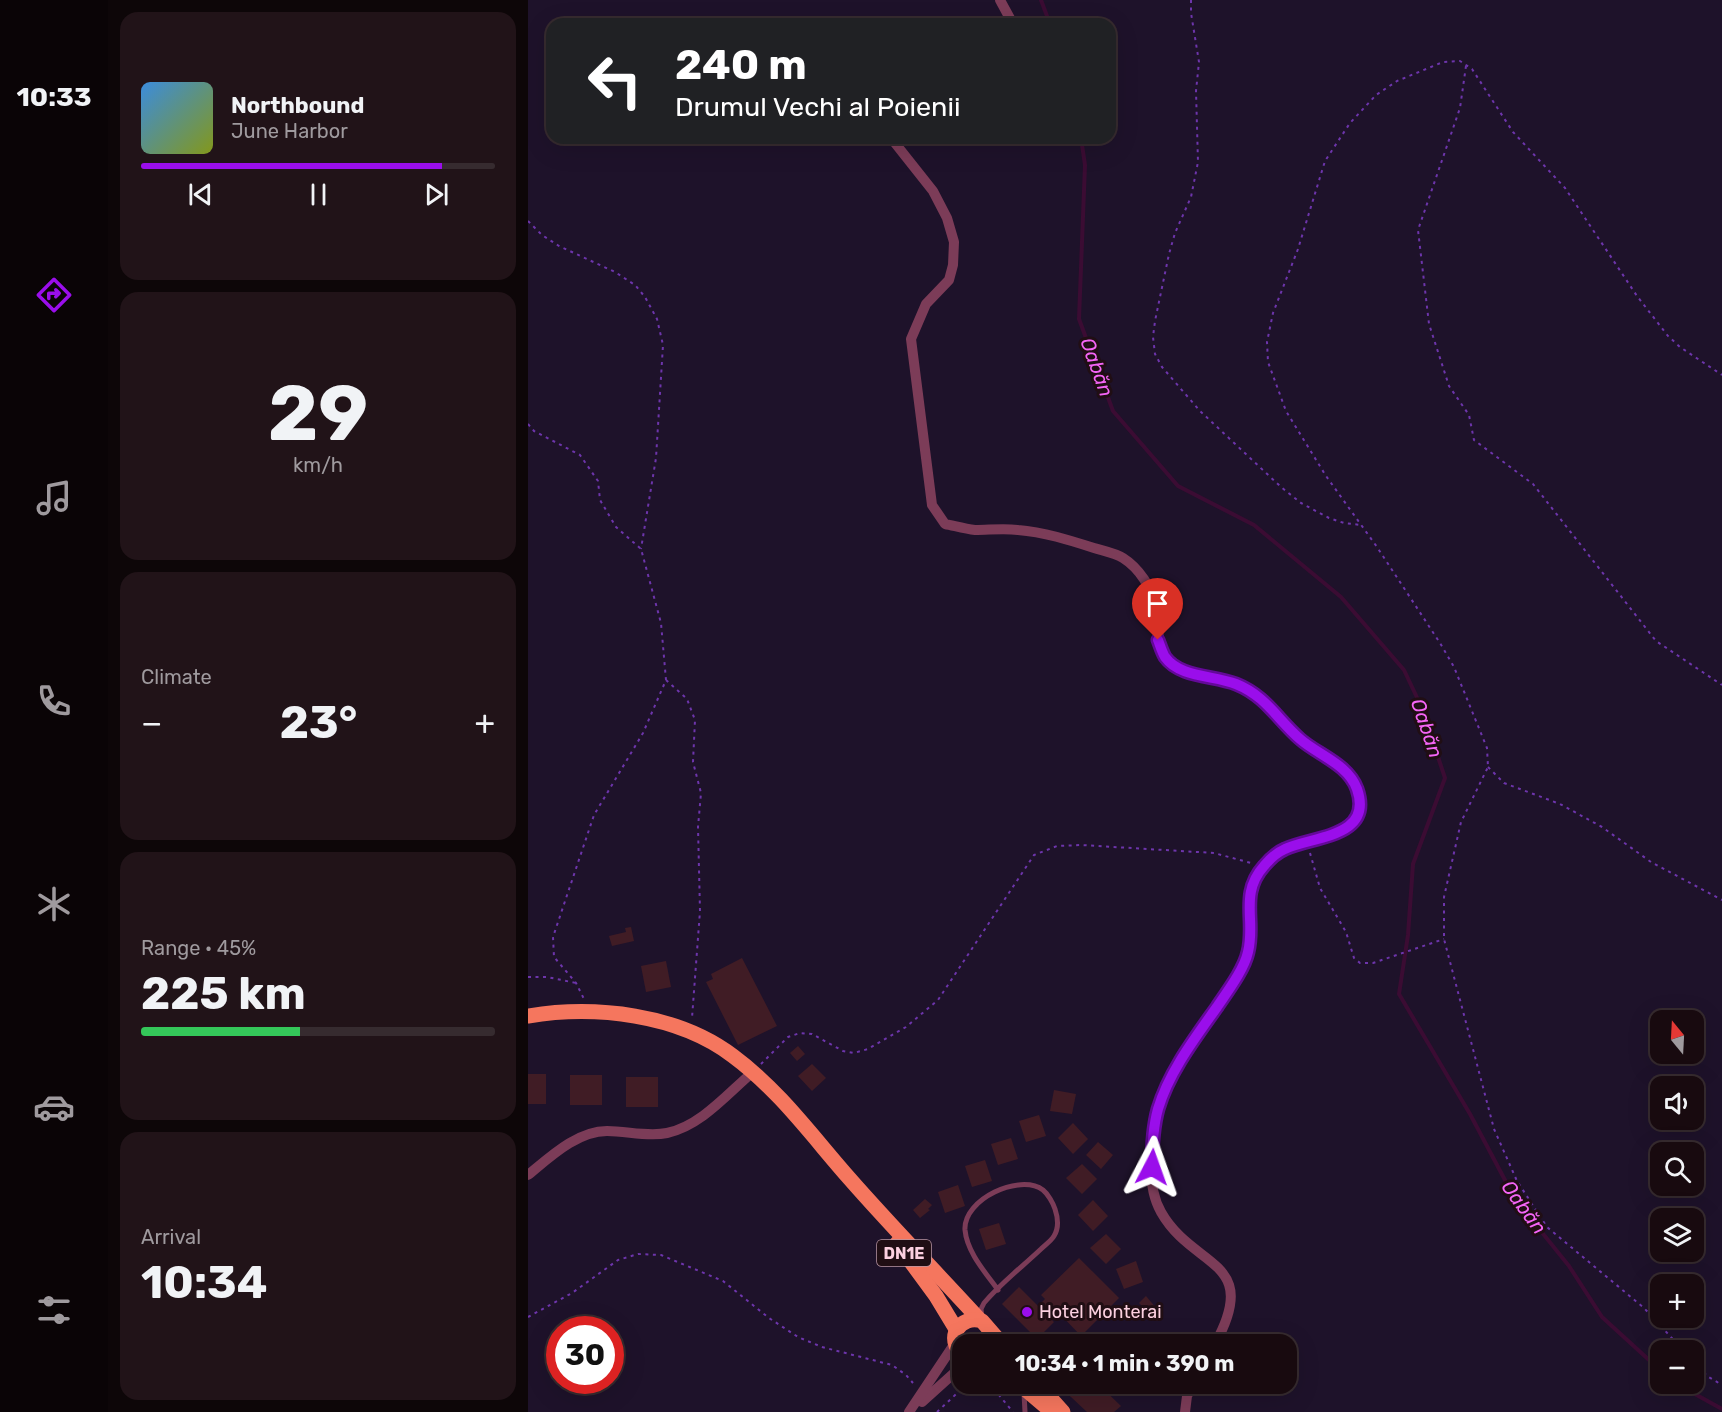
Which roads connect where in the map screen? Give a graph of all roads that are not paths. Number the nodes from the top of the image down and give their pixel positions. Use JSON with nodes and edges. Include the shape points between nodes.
{"nodes":[{"id":1,"x":1000,"y":0,"type":"edge"},
{"id":2,"x":1010,"y":18,"type":"edge"},
{"id":3,"x":896,"y":144,"type":"edge"},
{"id":4,"x":528,"y":1016,"type":"edge"},
{"id":5,"x":753,"y":1072,"type":"junction"},
{"id":6,"x":528,"y":1175,"type":"edge"},
{"id":7,"x":850,"y":1179,"type":"junction"},
{"id":8,"x":998,"y":1290,"type":"junction"},
{"id":9,"x":986,"y":1329,"type":"edge"},
{"id":10,"x":954,"y":1334,"type":"edge"},
{"id":11,"x":960,"y":1334,"type":"edge"},
{"id":12,"x":1221,"y":1334,"type":"edge"},
{"id":13,"x":952,"y":1351,"type":"edge"},
{"id":14,"x":952,"y":1375,"type":"edge"},
{"id":15,"x":1026,"y":1394,"type":"edge"},
{"id":16,"x":1035,"y":1394,"type":"edge"},
{"id":17,"x":1038,"y":1394,"type":"edge"},
{"id":18,"x":1188,"y":1394,"type":"edge"},
{"id":19,"x":910,"y":1412,"type":"edge"},
{"id":20,"x":1025,"y":1412,"type":"edge"},
{"id":21,"x":1052,"y":1412,"type":"edge"},
{"id":22,"x":1063,"y":1412,"type":"edge"},
{"id":23,"x":1185,"y":1412,"type":"edge"}],
"edges":[{"from":1,"to":2,"type":"street"},
{"from":3,"to":12,"type":"street","via":[[933,191],[954,242],[949,280],[926,304],[911,339],[932,505],[945,524],[971,530],[1017,530],[1061,537],[1121,556],[1137,569],[1150,590],[1158,640],[1165,657],[1178,668],[1235,683],[1260,697],[1314,751],[1350,775],[1358,790],[1359,808],[1345,829],[1283,849],[1263,866],[1250,889],[1248,953],[1170,1079],[1158,1109],[1152,1184],[1161,1211],[1183,1240],[1217,1264],[1228,1281],[1232,1300]]},
{"from":4,"to":5,"type":"main road","number":"DN1E","via":[[591,1012],[647,1019],[716,1045]]},
{"from":5,"to":6,"type":"street","via":[[699,1119],[682,1128],[650,1135],[607,1131],[585,1136]]},
{"from":5,"to":7,"type":"main road","number":"DN1E"},
{"from":7,"to":9,"type":"main road","number":"DN1E"},
{"from":7,"to":10,"type":"main road","number":"DN1E","via":[[936,1296]]},
{"from":8,"to":8,"type":"lane","via":[[970,1249],[965,1228],[971,1209],[984,1196],[1030,1184],[1044,1190],[1053,1203],[1058,1224],[1054,1235]]},
{"from":8,"to":9,"type":"lane","via":[[981,1309]]},
{"from":9,"to":11,"type":"main road","via":[[964,1321]]},
{"from":13,"to":19,"type":"street"},
{"from":14,"to":19,"type":"street"},
{"from":15,"to":20,"type":"lane"},
{"from":16,"to":21,"type":"main road"},
{"from":17,"to":22,"type":"main road"},
{"from":18,"to":23,"type":"street"}]}
